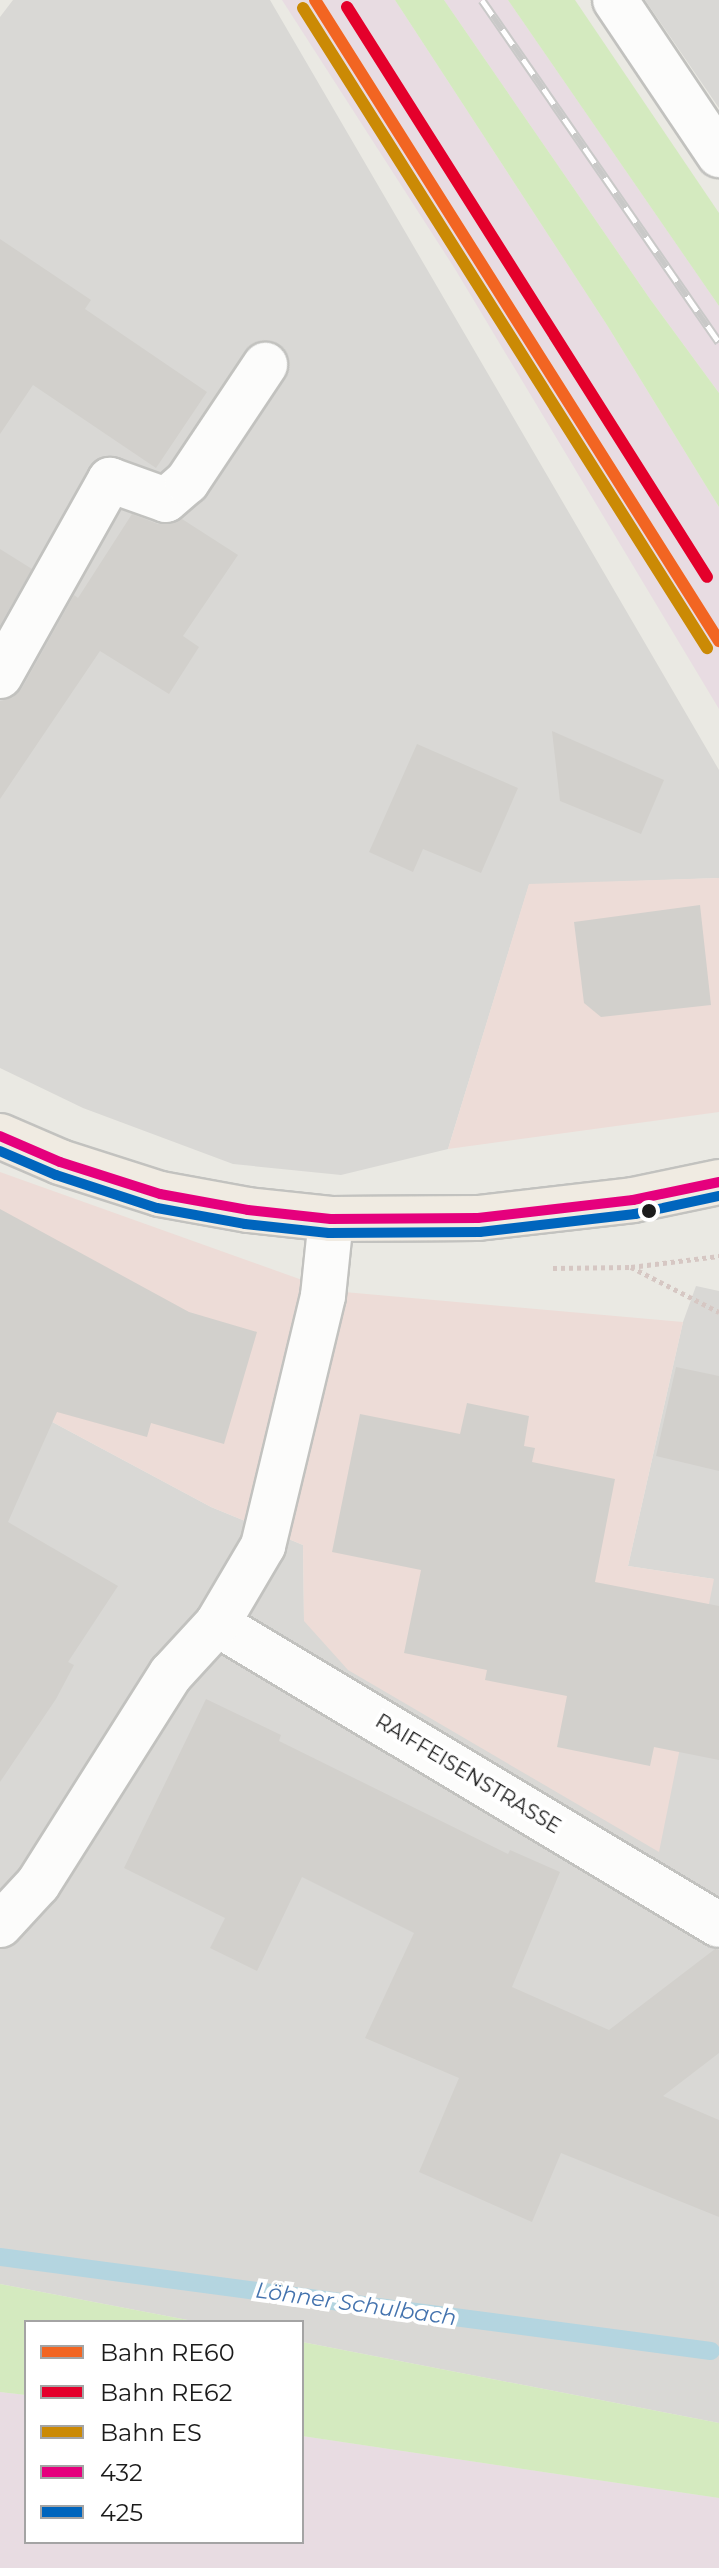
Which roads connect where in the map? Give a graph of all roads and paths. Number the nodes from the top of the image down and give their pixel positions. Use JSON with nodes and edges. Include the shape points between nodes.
{"nodes":[{"id":1,"x":615,"y":0,"type":"edge"},
{"id":2,"x":719,"y":155,"type":"edge"},
{"id":3,"x":265,"y":365,"type":"dead end"},
{"id":4,"x":0,"y":676,"type":"edge"},
{"id":5,"x":0,"y":1136,"type":"edge"},
{"id":6,"x":719,"y":1182,"type":"edge"},
{"id":7,"x":331,"y":1219,"type":"junction"},
{"id":8,"x":631,"y":1267,"type":"dead end"},
{"id":9,"x":719,"y":1312,"type":"edge"},
{"id":10,"x":217,"y":1624,"type":"junction"},
{"id":11,"x":0,"y":1925,"type":"edge"},
{"id":12,"x":719,"y":1925,"type":"edge"}],
"edges":[{"from":1,"to":2,"type":"street"},
{"from":3,"to":4,"type":"street","via":[[187,482],[166,500],[110,480]]},
{"from":5,"to":7,"type":"main road","via":[[160,1194]]},
{"from":6,"to":7,"type":"main road","via":[[633,1200],[478,1218]]},
{"from":7,"to":10,"type":"street","via":[[323,1296],[263,1546]]},
{"from":8,"to":9,"type":"path"},
{"from":10,"to":11,"type":"street","via":[[171,1674],[38,1884]]},
{"from":10,"to":12,"type":"street","name":"RAIFFEISENSTRASSE"}]}
